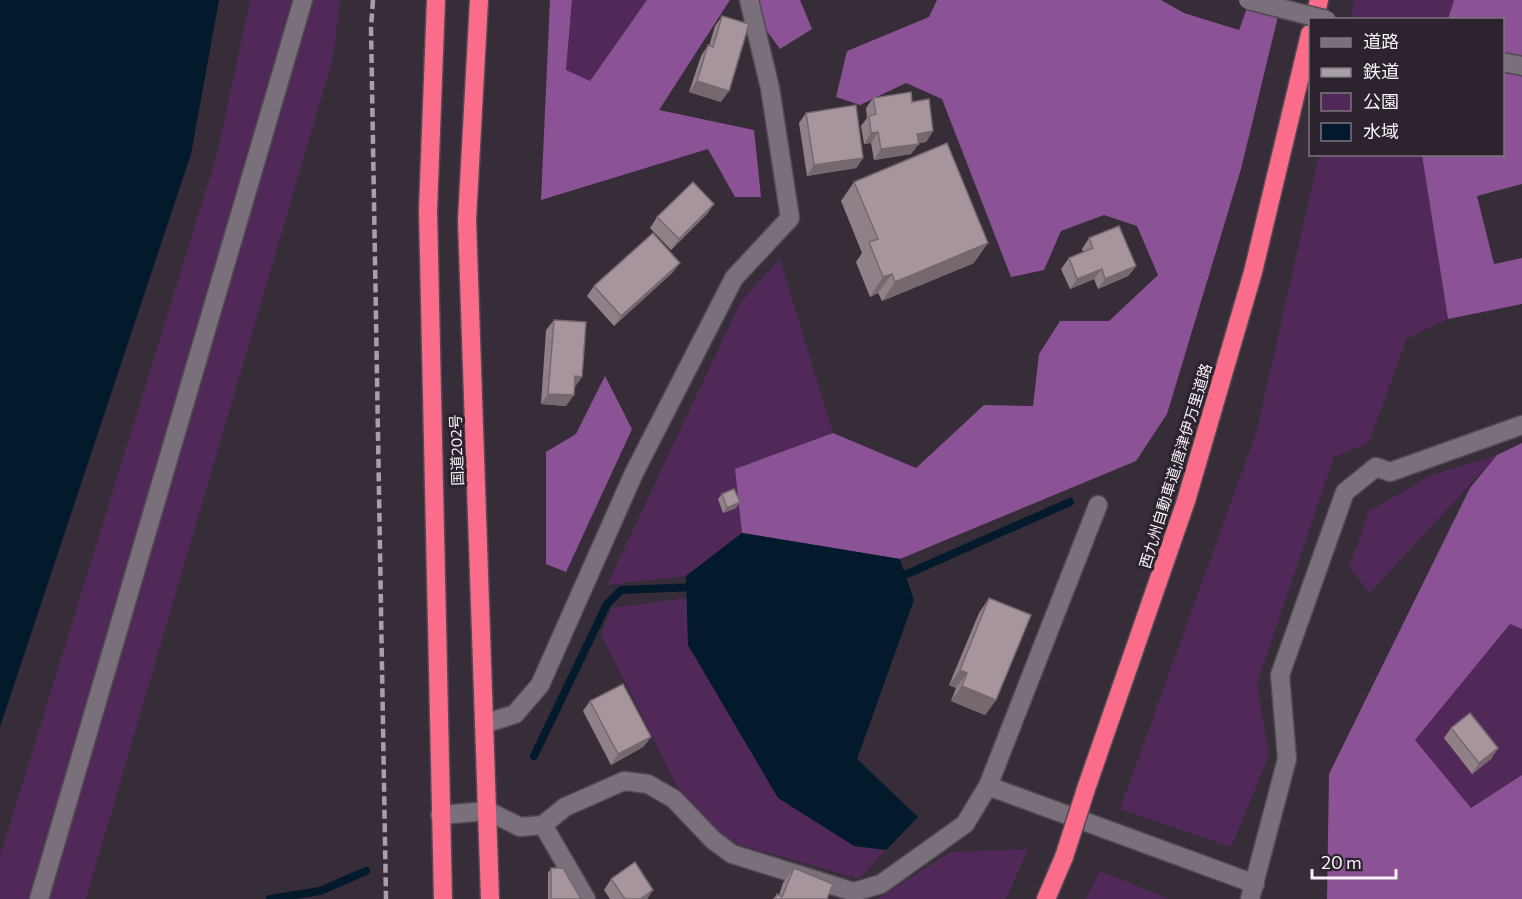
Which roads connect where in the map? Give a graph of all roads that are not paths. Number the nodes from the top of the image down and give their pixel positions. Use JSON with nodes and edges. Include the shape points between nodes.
{"nodes":[{"id":1,"x":303,"y":0,"type":"edge"},
{"id":2,"x":436,"y":0,"type":"edge"},
{"id":3,"x":479,"y":0,"type":"edge"},
{"id":4,"x":749,"y":0,"type":"edge"},
{"id":5,"x":1248,"y":0,"type":"edge"},
{"id":6,"x":1319,"y":0,"type":"edge"},
{"id":7,"x":1314,"y":18,"type":"edge"},
{"id":8,"x":1319,"y":18,"type":"edge"},
{"id":9,"x":1309,"y":42,"type":"edge"},
{"id":10,"x":1504,"y":62,"type":"edge"},
{"id":11,"x":1522,"y":66,"type":"edge"},
{"id":12,"x":1522,"y":424,"type":"edge"},
{"id":13,"x":1098,"y":505,"type":"dead end"},
{"id":14,"x":484,"y":724,"type":"junction"},
{"id":15,"x":988,"y":786,"type":"junction"},
{"id":16,"x":488,"y":811,"type":"junction"},
{"id":17,"x":440,"y":815,"type":"junction"},
{"id":18,"x":543,"y":825,"type":"junction"},
{"id":19,"x":1252,"y":891,"type":"edge"},
{"id":20,"x":39,"y":899,"type":"edge"},
{"id":21,"x":443,"y":899,"type":"edge"},
{"id":22,"x":490,"y":899,"type":"edge"},
{"id":23,"x":586,"y":899,"type":"edge"},
{"id":24,"x":1046,"y":899,"type":"edge"}],
"edges":[{"from":1,"to":20,"type":"street"},
{"from":2,"to":17,"type":"highway","name":"国道202号","via":[[428,210]]},
{"from":3,"to":14,"type":"highway","name":"国道202号","via":[[467,220]]},
{"from":4,"to":14,"type":"street","via":[[770,88],[790,218],[734,278],[634,473],[540,685],[515,714]]},
{"from":5,"to":8,"type":"street","bridge":true},
{"from":6,"to":7,"type":"highway"},
{"from":9,"to":24,"type":"highway","name":"西九州自動車道;唐津伊万里道路","bridge":true,"via":[[1253,273],[1186,501],[1064,857]]},
{"from":10,"to":11,"type":"street"},
{"from":12,"to":19,"type":"street","via":[[1389,472],[1376,467],[1345,492],[1280,675],[1287,759]]},
{"from":13,"to":15,"type":"street"},
{"from":14,"to":16,"type":"highway","name":"国道202号"},
{"from":15,"to":18,"type":"street","via":[[965,824],[881,884],[855,892],[732,854],[712,840],[674,799],[648,784],[624,781],[565,807]]},
{"from":15,"to":19,"type":"street"},
{"from":16,"to":17,"type":"street"},
{"from":16,"to":18,"type":"street","via":[[520,827]]},
{"from":16,"to":22,"type":"highway","name":"国道202号"},
{"from":17,"to":21,"type":"highway","name":"国道202号"},
{"from":18,"to":23,"type":"street"}]}
